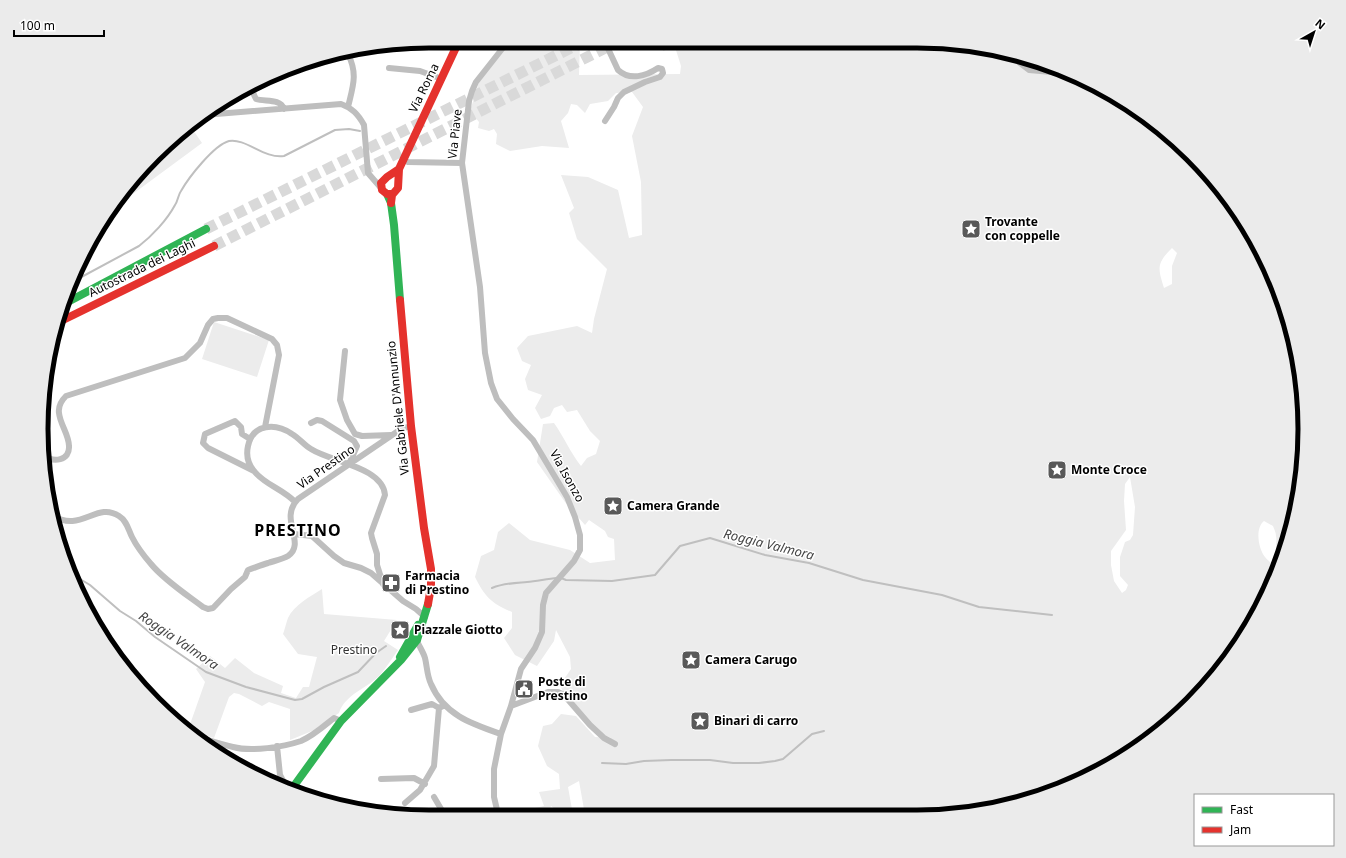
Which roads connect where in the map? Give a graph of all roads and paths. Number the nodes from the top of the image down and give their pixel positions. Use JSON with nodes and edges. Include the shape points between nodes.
{"nodes":[{"id":1,"x":456,"y":48,"type":"edge"},
{"id":2,"x":502,"y":48,"type":"edge"},
{"id":3,"x":608,"y":48,"type":"edge"},
{"id":4,"x":349,"y":56,"type":"edge"},
{"id":5,"x":1018,"y":62,"type":"edge"},
{"id":6,"x":389,"y":68,"type":"dead end"},
{"id":7,"x":1049,"y":72,"type":"edge"},
{"id":8,"x":442,"y":79,"type":"junction"},
{"id":9,"x":253,"y":91,"type":"edge"},
{"id":10,"x":348,"y":106,"type":"junction"},
{"id":11,"x":284,"y":109,"type":"junction"},
{"id":12,"x":213,"y":115,"type":"edge"},
{"id":13,"x":605,"y":121,"type":"dead end"},
{"id":14,"x":402,"y":160,"type":"junction"},
{"id":15,"x":462,"y":163,"type":"junction"},
{"id":16,"x":399,"y":169,"type":"junction"},
{"id":17,"x":386,"y":178,"type":"junction"},
{"id":18,"x":374,"y":179,"type":"junction"},
{"id":19,"x":397,"y":182,"type":"junction"},
{"id":20,"x":388,"y":191,"type":"junction"},
{"id":21,"x":206,"y":230,"type":"tunnel mouth"},
{"id":22,"x":214,"y":246,"type":"tunnel mouth"},
{"id":23,"x":480,"y":287,"type":"joint"},
{"id":24,"x":70,"y":301,"type":"edge"},
{"id":25,"x":64,"y":319,"type":"edge"},
{"id":26,"x":344,"y":351,"type":"dead end"},
{"id":27,"x":312,"y":422,"type":"dead end"},
{"id":28,"x":411,"y":426,"type":"junction"},
{"id":29,"x":264,"y":427,"type":"junction"},
{"id":30,"x":393,"y":434,"type":"junction"},
{"id":31,"x":250,"y":439,"type":"junction"},
{"id":32,"x":49,"y":458,"type":"edge"},
{"id":33,"x":349,"y":464,"type":"junction"},
{"id":34,"x":254,"y":472,"type":"junction"},
{"id":35,"x":295,"y":502,"type":"junction"},
{"id":36,"x":59,"y":519,"type":"edge"},
{"id":37,"x":294,"y":534,"type":"junction"},
{"id":38,"x":383,"y":584,"type":"junction"},
{"id":39,"x":425,"y":614,"type":"junction"},
{"id":40,"x":419,"y":627,"type":"junction"},
{"id":41,"x":417,"y":640,"type":"junction"},
{"id":42,"x":411,"y":648,"type":"junction"},
{"id":43,"x":422,"y":650,"type":"junction"},
{"id":44,"x":395,"y":666,"type":"junction"},
{"id":45,"x":445,"y":705,"type":"junction"},
{"id":46,"x":511,"y":706,"type":"junction"},
{"id":47,"x":438,"y":708,"type":"junction"},
{"id":48,"x":411,"y":710,"type":"dead end"},
{"id":49,"x":341,"y":721,"type":"junction"},
{"id":50,"x":501,"y":734,"type":"junction"},
{"id":51,"x":210,"y":741,"type":"edge"},
{"id":52,"x":615,"y":744,"type":"dead end"},
{"id":53,"x":277,"y":746,"type":"junction"},
{"id":54,"x":381,"y":779,"type":"dead end"},
{"id":55,"x":283,"y":781,"type":"edge"},
{"id":56,"x":425,"y":784,"type":"junction"},
{"id":57,"x":294,"y":785,"type":"edge"},
{"id":58,"x":434,"y":797,"type":"dead end"},
{"id":59,"x":405,"y":803,"type":"dead end"},
{"id":60,"x":442,"y":810,"type":"edge"},
{"id":61,"x":497,"y":810,"type":"edge"}],
"edges":[{"from":1,"to":8,"type":"main road","name":"Via Roma"},
{"from":2,"to":15,"type":"street","name":"Via Piave","via":[[472,91]]},
{"from":3,"to":13,"type":"street","via":[[621,73],[638,76],[658,68],[662,69],[663,73],[660,77],[624,92]]},
{"from":4,"to":10,"type":"street","via":[[354,74]]},
{"from":5,"to":7,"type":"street","via":[[1029,70]]},
{"from":6,"to":8,"type":"street","via":[[420,71]]},
{"from":8,"to":14,"type":"main road","name":"Via Roma"},
{"from":9,"to":11,"type":"street","via":[[256,99],[280,103]]},
{"from":10,"to":11,"type":"street","via":[[341,104]]},
{"from":10,"to":18,"type":"street","via":[[364,124],[368,173]]},
{"from":11,"to":12,"type":"street"},
{"from":14,"to":15,"type":"street"},
{"from":14,"to":16,"type":"main road"},
{"from":15,"to":23,"type":"street","name":"Via Piave"},
{"from":16,"to":17,"type":"main road"},
{"from":16,"to":19,"type":"main road"},
{"from":17,"to":18,"type":"street"},
{"from":17,"to":19,"type":"main road","via":[[393,177]]},
{"from":17,"to":20,"type":"main road","via":[[381,183]]},
{"from":18,"to":20,"type":"street"},
{"from":19,"to":20,"type":"main road","via":[[398,188]]},
{"from":20,"to":28,"type":"main road","name":"Via Gabriele D'Annunzio"},
{"from":21,"to":24,"type":"main road","name":"Autostrada dei Laghi"},
{"from":22,"to":25,"type":"main road","name":"Autostrada dei Laghi"},
{"from":23,"to":46,"type":"street","name":"Via Isonzo","via":[[485,353],[497,399],[542,454],[567,497],[580,535],[578,556],[546,593],[542,632],[521,669]]},
{"from":26,"to":30,"type":"street","via":[[340,400],[355,434]]},
{"from":27,"to":33,"type":"street","via":[[322,421],[354,441],[357,446]]},
{"from":28,"to":30,"type":"street","name":"Via Prestino"},
{"from":28,"to":39,"type":"main road","name":"Via Gabriele D'Annunzio","via":[[431,569],[431,587]]},
{"from":29,"to":31,"type":"street","via":[[258,429]]},
{"from":29,"to":32,"type":"street","via":[[278,355],[277,345],[272,339],[227,318],[218,318],[213,319],[208,325],[200,343],[185,358],[66,396],[58,411],[70,448],[62,459],[54,461]]},
{"from":29,"to":33,"type":"street","via":[[283,429],[311,450]]},
{"from":30,"to":33,"type":"street","name":"Via Prestino"},
{"from":31,"to":34,"type":"street","via":[[248,463]]},
{"from":31,"to":34,"type":"street","via":[[242,434],[241,426],[235,421],[206,434],[203,443]]},
{"from":33,"to":35,"type":"street","name":"Via Prestino"},
{"from":33,"to":38,"type":"street","via":[[380,481],[385,490],[385,500],[371,533]]},
{"from":34,"to":35,"type":"street"},
{"from":35,"to":37,"type":"street","name":"Via Prestino","via":[[290,516]]},
{"from":36,"to":37,"type":"street","name":"Via Prestino","via":[[68,522],[77,521],[104,512],[119,516],[152,566],[177,588],[208,609],[217,605],[245,577],[248,570],[290,555],[295,545]]},
{"from":37,"to":38,"type":"street","via":[[312,536],[344,563],[371,573]]},
{"from":38,"to":39,"type":"street","via":[[403,601]]},
{"from":39,"to":40,"type":"main road","name":"Via Gabriele D'Annunzio"},
{"from":40,"to":41,"type":"main road","name":"Via Gabriele D'Annunzio"},
{"from":40,"to":43,"type":"street"},
{"from":40,"to":44,"type":"main road","name":"Via Gabriele D'Annunzio"},
{"from":41,"to":42,"type":"main road","name":"Via Gabriele D'Annunzio"},
{"from":41,"to":43,"type":"street"},
{"from":42,"to":43,"type":"street","via":[[416,646]]},
{"from":42,"to":44,"type":"main road","name":"Via Gabriele D'Annunzio"},
{"from":43,"to":45,"type":"street","via":[[431,684]]},
{"from":44,"to":49,"type":"main road","name":"Via Gabriele D'Annunzio"},
{"from":45,"to":47,"type":"street"},
{"from":45,"to":50,"type":"street","via":[[471,724]]},
{"from":46,"to":50,"type":"street","name":"Via Isonzo"},
{"from":46,"to":52,"type":"street","via":[[548,692],[558,692],[564,695],[604,738]]},
{"from":47,"to":48,"type":"street","via":[[432,704]]},
{"from":47,"to":56,"type":"street","via":[[434,766]]},
{"from":49,"to":53,"type":"street","via":[[334,718],[320,730],[301,740]]},
{"from":49,"to":57,"type":"main road","name":"Via Gabriele D'Annunzio"},
{"from":50,"to":61,"type":"street","name":"Via Isonzo","via":[[494,769],[494,797]]},
{"from":51,"to":53,"type":"street","via":[[234,748]]},
{"from":53,"to":55,"type":"street","via":[[280,775]]},
{"from":54,"to":56,"type":"street","via":[[414,778]]},
{"from":56,"to":59,"type":"street"},
{"from":58,"to":60,"type":"street"}]}
